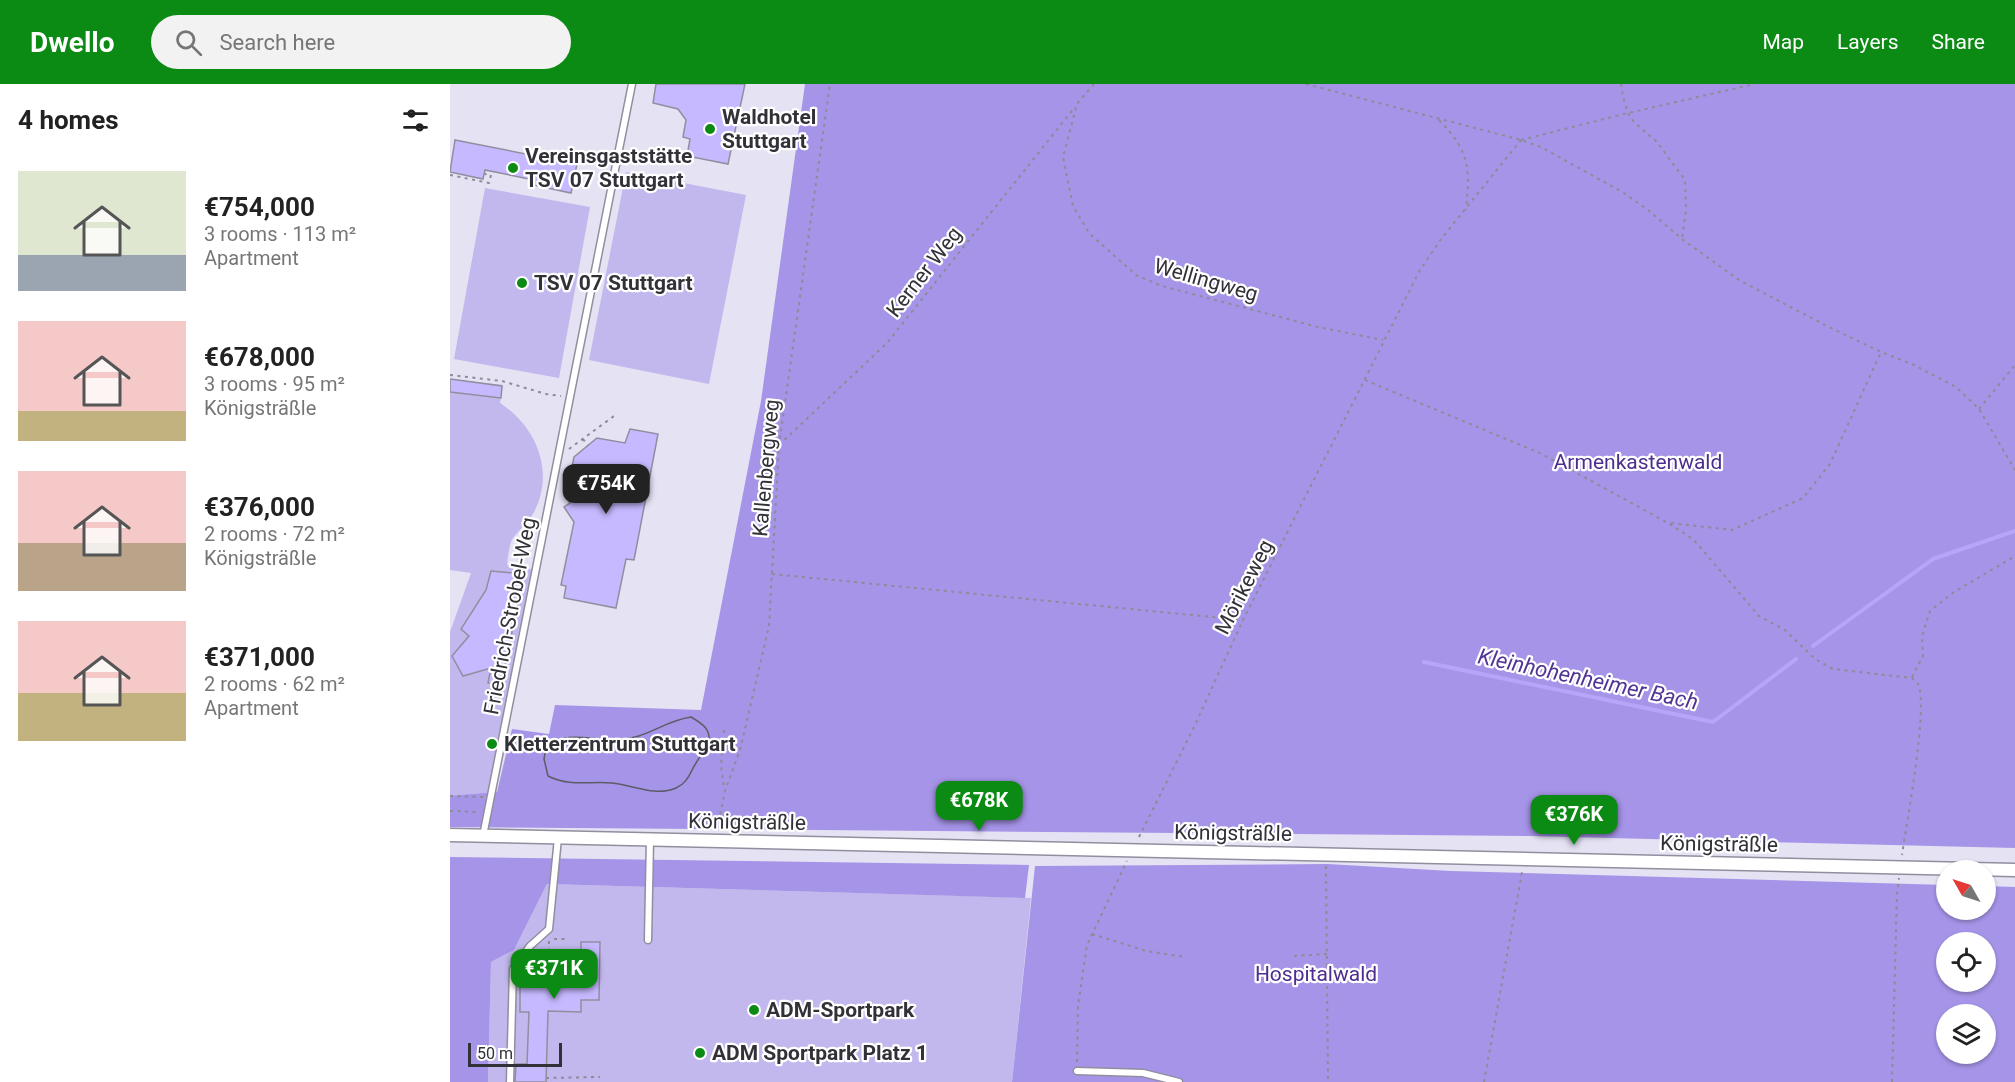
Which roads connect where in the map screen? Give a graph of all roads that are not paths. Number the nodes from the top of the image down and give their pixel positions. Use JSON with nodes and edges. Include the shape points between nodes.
{"nodes":[{"id":1,"x":632,"y":84,"type":"edge"},
{"id":2,"x":450,"y":835,"type":"edge"},
{"id":3,"x":483,"y":836,"type":"junction"},
{"id":4,"x":558,"y":838,"type":"junction"},
{"id":5,"x":650,"y":840,"type":"junction"},
{"id":6,"x":2015,"y":870,"type":"edge"},
{"id":7,"x":648,"y":940,"type":"dead end"},
{"id":8,"x":1077,"y":1071,"type":"road end"},
{"id":9,"x":510,"y":1082,"type":"edge"},
{"id":10,"x":1179,"y":1082,"type":"edge"}],
"edges":[{"from":1,"to":3,"type":"lane","name":"Friedrich-Strobel-Weg"},
{"from":2,"to":3,"type":"street","name":"Königsträßle"},
{"from":3,"to":4,"type":"street","name":"Königsträßle"},
{"from":4,"to":5,"type":"street","name":"Königsträßle"},
{"from":4,"to":9,"type":"lane","via":[[549,929],[513,969]]},
{"from":5,"to":6,"type":"street","name":"Königsträßle"},
{"from":5,"to":7,"type":"lane"},
{"from":8,"to":10,"type":"lane","via":[[1143,1073]]}]}
